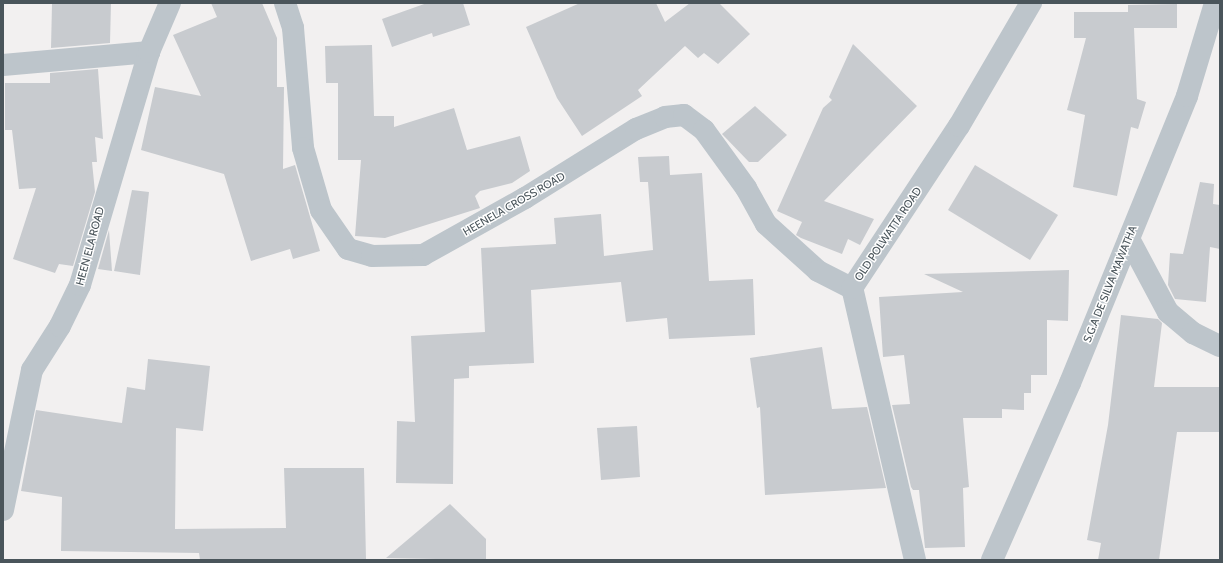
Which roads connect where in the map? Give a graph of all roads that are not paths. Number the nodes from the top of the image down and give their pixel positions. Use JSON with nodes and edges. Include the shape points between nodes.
{"nodes":[{"id":1,"x":170,"y":3,"type":"edge"},
{"id":2,"x":285,"y":3,"type":"edge"},
{"id":3,"x":1031,"y":3,"type":"edge"},
{"id":4,"x":1215,"y":3,"type":"edge"},
{"id":5,"x":148,"y":52,"type":"junction"},
{"id":6,"x":3,"y":65,"type":"edge"},
{"id":7,"x":1129,"y":239,"type":"junction"},
{"id":8,"x":852,"y":288,"type":"junction"},
{"id":9,"x":1220,"y":346,"type":"edge"},
{"id":10,"x":3,"y":510,"type":"edge"},
{"id":11,"x":914,"y":560,"type":"edge"},
{"id":12,"x":992,"y":560,"type":"edge"}],
"edges":[{"from":1,"to":5,"type":"street","name":"HEEN ELA ROAD"},
{"from":2,"to":8,"type":"street","name":"HEENELA CROSS ROAD","via":[[293,28],[303,148],[321,210],[348,249],[372,256],[423,255],[532,194],[636,129],[665,117],[684,115],[704,130],[746,188],[766,224],[818,271]]},
{"from":3,"to":8,"type":"street","name":"OLD POLWATTA ROAD","via":[[959,126]]},
{"from":4,"to":7,"type":"street","name":"S.G.A DE SILVA MAWATHA","via":[[1187,96]]},
{"from":5,"to":6,"type":"street"},
{"from":5,"to":10,"type":"street","name":"HEEN ELA ROAD","via":[[80,285],[60,326],[32,370]]},
{"from":7,"to":9,"type":"street","via":[[1168,312],[1193,333]]},
{"from":7,"to":12,"type":"street","name":"S.G.A DE SILVA MAWATHA"},
{"from":8,"to":11,"type":"street","name":"OLD POLWATTA ROAD"}]}
